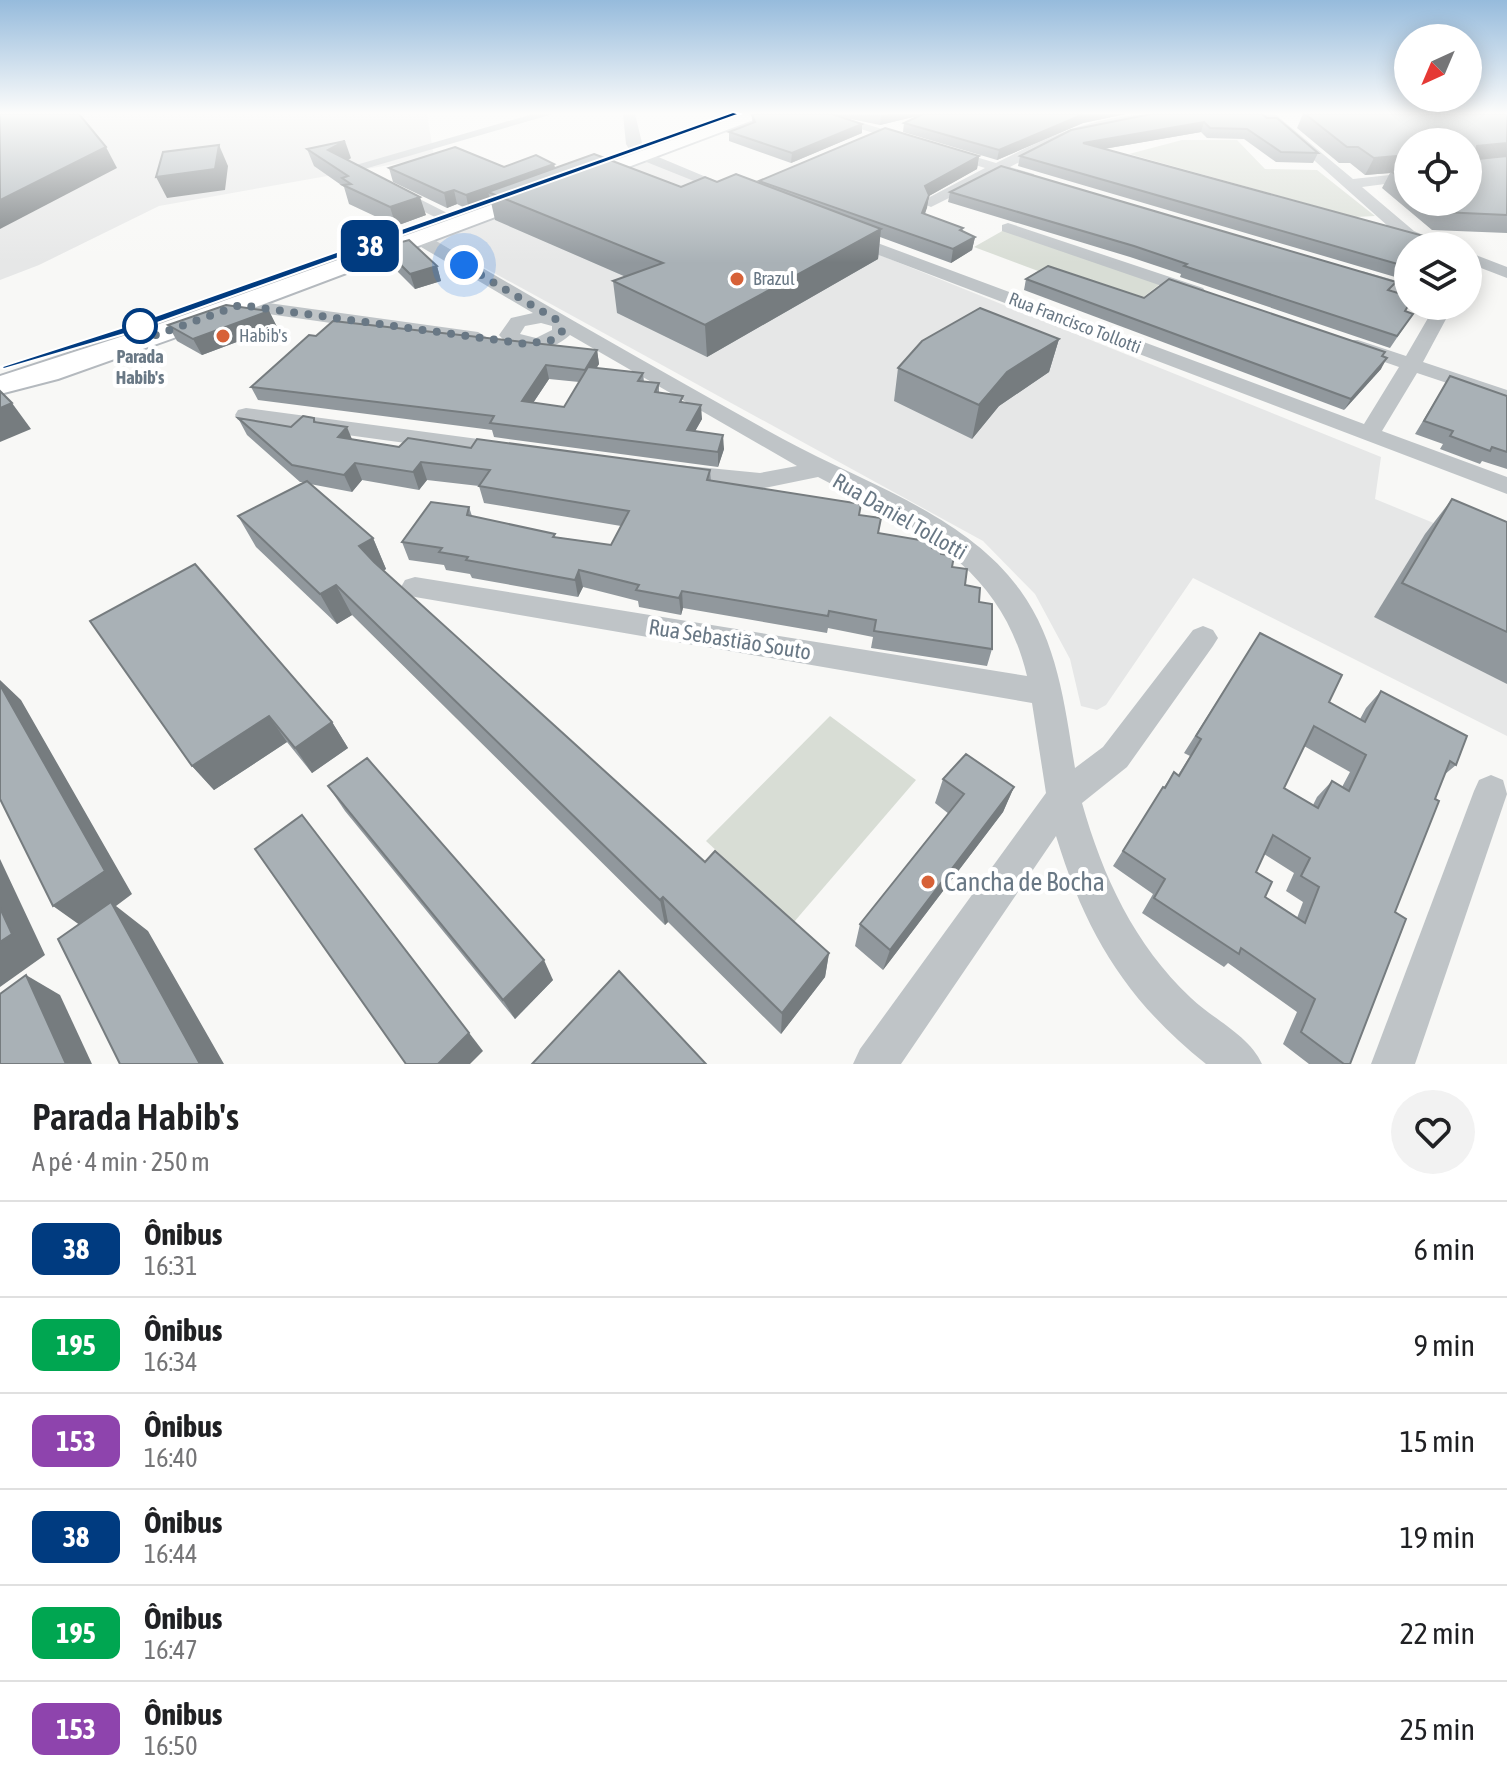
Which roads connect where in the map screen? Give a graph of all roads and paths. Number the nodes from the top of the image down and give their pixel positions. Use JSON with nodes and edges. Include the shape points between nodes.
{"nodes":[{"id":1,"x":360,"y":164,"type":"edge"},
{"id":2,"x":611,"y":164,"type":"edge"},
{"id":3,"x":613,"y":164,"type":"edge"},
{"id":4,"x":666,"y":164,"type":"edge"},
{"id":5,"x":985,"y":164,"type":"edge"},
{"id":6,"x":1003,"y":164,"type":"edge"},
{"id":7,"x":1327,"y":164,"type":"edge"},
{"id":8,"x":996,"y":167,"type":"junction"},
{"id":9,"x":1394,"y":179,"type":"edge"},
{"id":10,"x":1042,"y":181,"type":"edge"},
{"id":11,"x":1351,"y":184,"type":"junction"},
{"id":12,"x":747,"y":194,"type":"edge"},
{"id":13,"x":931,"y":202,"type":"edge"},
{"id":14,"x":449,"y":218,"type":"junction"},
{"id":15,"x":1369,"y":223,"type":"edge"},
{"id":16,"x":1008,"y":228,"type":"dead end"},
{"id":17,"x":827,"y":229,"type":"edge"},
{"id":18,"x":1394,"y":232,"type":"edge"},
{"id":19,"x":1405,"y":232,"type":"edge"},
{"id":20,"x":407,"y":238,"type":"junction"},
{"id":21,"x":1482,"y":263,"type":"edge"},
{"id":22,"x":1347,"y":272,"type":"edge"},
{"id":23,"x":1507,"y":273,"type":"edge"},
{"id":24,"x":1394,"y":286,"type":"edge"},
{"id":25,"x":1217,"y":299,"type":"edge"},
{"id":26,"x":240,"y":305,"type":"junction"},
{"id":27,"x":557,"y":320,"type":"junction"},
{"id":28,"x":1436,"y":320,"type":"edge"},
{"id":29,"x":1337,"y":339,"type":"edge"},
{"id":30,"x":526,"y":344,"type":"junction"},
{"id":31,"x":620,"y":357,"type":"junction"},
{"id":32,"x":1412,"y":364,"type":"junction"},
{"id":33,"x":0,"y":367,"type":"edge"},
{"id":34,"x":0,"y":385,"type":"edge"},
{"id":35,"x":1507,"y":397,"type":"edge"},
{"id":36,"x":246,"y":415,"type":"dead end"},
{"id":37,"x":1369,"y":434,"type":"junction"},
{"id":38,"x":526,"y":452,"type":"edge"},
{"id":39,"x":651,"y":469,"type":"edge"},
{"id":40,"x":819,"y":469,"type":"junction"},
{"id":41,"x":1507,"y":486,"type":"edge"},
{"id":42,"x":415,"y":587,"type":"dead end"},
{"id":43,"x":1203,"y":638,"type":"dead end"},
{"id":44,"x":1046,"y":692,"type":"junction"},
{"id":45,"x":1491,"y":791,"type":"dead end"},
{"id":46,"x":1063,"y":797,"type":"junction"},
{"id":47,"x":875,"y":1064,"type":"edge"},
{"id":48,"x":1240,"y":1064,"type":"edge"},
{"id":49,"x":1393,"y":1064,"type":"edge"}],
"edges":[{"from":1,"to":14,"type":"street","via":[[346,168]]},
{"from":2,"to":14,"type":"main road"},
{"from":3,"to":20,"type":"main road"},
{"from":4,"to":12,"type":"street"},
{"from":5,"to":8,"type":"street"},
{"from":6,"to":8,"type":"street"},
{"from":7,"to":11,"type":"street"},
{"from":8,"to":10,"type":"street"},
{"from":8,"to":13,"type":"street"},
{"from":9,"to":11,"type":"street"},
{"from":11,"to":19,"type":"street"},
{"from":14,"to":20,"type":"main road"},
{"from":15,"to":18,"type":"street"},
{"from":16,"to":25,"type":"street"},
{"from":17,"to":37,"type":"street","name":"Rua Francisco Tollotti"},
{"from":20,"to":26,"type":"main road"},
{"from":20,"to":27,"type":"street","name":"Rua Daniel Tollotti"},
{"from":20,"to":33,"type":"main road"},
{"from":21,"to":23,"type":"street"},
{"from":22,"to":24,"type":"street"},
{"from":26,"to":30,"type":"street"},
{"from":26,"to":34,"type":"main road"},
{"from":27,"to":30,"type":"street","via":[[533,317],[512,326],[509,335]]},
{"from":27,"to":31,"type":"street","name":"Rua Daniel Tollotti"},
{"from":28,"to":32,"type":"street"},
{"from":29,"to":32,"type":"street"},
{"from":30,"to":31,"type":"street"},
{"from":31,"to":40,"type":"street","name":"Rua Daniel Tollotti"},
{"from":32,"to":35,"type":"street"},
{"from":32,"to":37,"type":"street"},
{"from":36,"to":38,"type":"street"},
{"from":37,"to":41,"type":"street","name":"Rua Francisco Tollotti"},
{"from":39,"to":40,"type":"street","via":[[760,481]]},
{"from":40,"to":44,"type":"street","name":"Rua Daniel Tollotti","via":[[937,534],[989,573],[1028,628]]},
{"from":42,"to":44,"type":"street","name":"Rua Sebastião Souto"},
{"from":43,"to":46,"type":"street","via":[[1115,757]]},
{"from":44,"to":46,"type":"street","name":"Rua Daniel Tollotti"},
{"from":45,"to":49,"type":"street"},
{"from":46,"to":47,"type":"street"},
{"from":46,"to":48,"type":"street","name":"Rua Daniel Tollotti","via":[[1089,882],[1117,939],[1177,1013]]}]}
